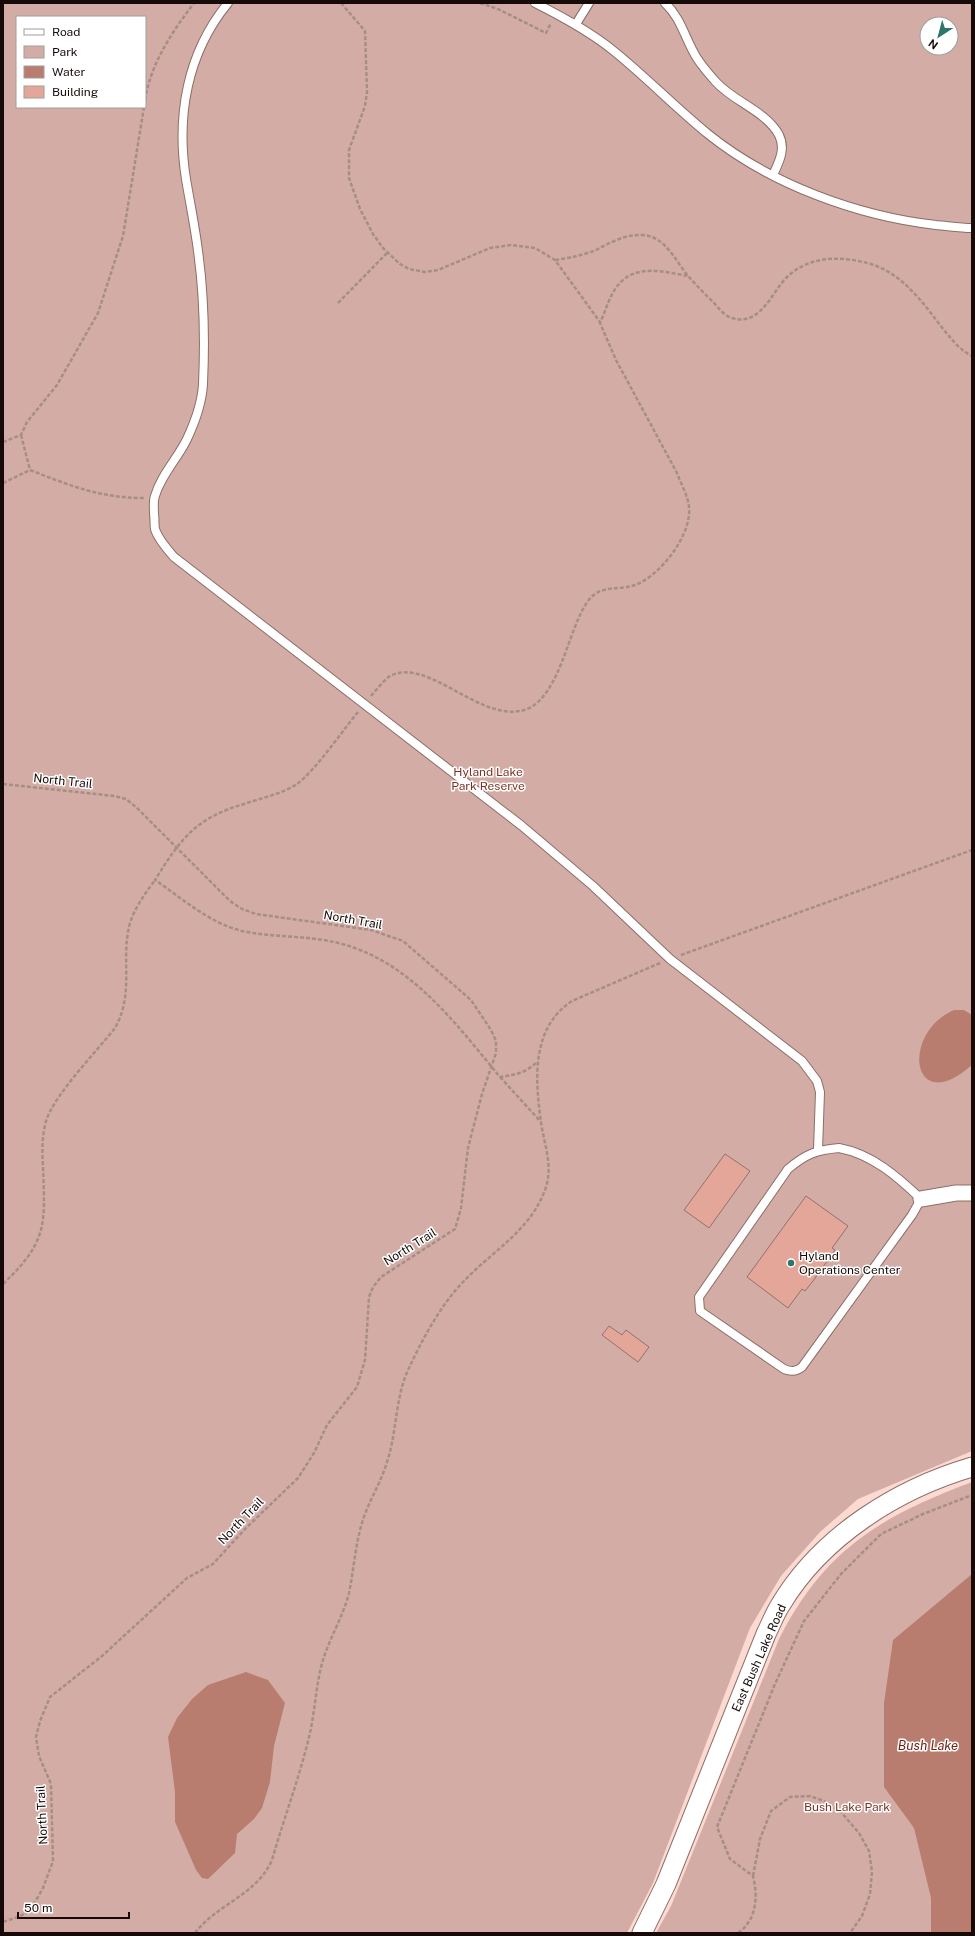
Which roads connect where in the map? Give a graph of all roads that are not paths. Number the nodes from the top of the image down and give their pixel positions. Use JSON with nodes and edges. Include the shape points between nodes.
{"nodes":[{"id":1,"x":228,"y":3,"type":"edge"},
{"id":2,"x":535,"y":3,"type":"edge"},
{"id":3,"x":589,"y":3,"type":"edge"},
{"id":4,"x":665,"y":3,"type":"edge"},
{"id":5,"x":576,"y":24,"type":"junction"},
{"id":6,"x":773,"y":175,"type":"junction"},
{"id":7,"x":972,"y":228,"type":"edge"},
{"id":8,"x":818,"y":1150,"type":"junction"},
{"id":9,"x":972,"y":1193,"type":"edge"},
{"id":10,"x":921,"y":1199,"type":"junction"},
{"id":11,"x":972,"y":1466,"type":"edge"},
{"id":12,"x":642,"y":1933,"type":"edge"}],
"edges":[{"from":1,"to":8,"type":"lane","via":[[207,33],[198,52],[183,107],[182,140],[186,178],[203,292],[203,385],[197,415],[187,440],[162,479],[154,498],[155,529],[174,557],[522,826],[593,886],[670,959],[802,1061],[817,1080],[820,1092]]},
{"from":2,"to":5,"type":"lane"},
{"from":3,"to":5,"type":"lane"},
{"from":4,"to":6,"type":"lane","via":[[673,11],[694,53],[717,83],[773,126],[782,145],[782,154]]},
{"from":5,"to":6,"type":"lane","via":[[614,51],[708,135],[738,156]]},
{"from":6,"to":7,"type":"lane","via":[[833,202],[883,216]]},
{"from":8,"to":10,"type":"lane","via":[[839,1148],[868,1157]]},
{"from":8,"to":10,"type":"lane","via":[[788,1169],[699,1297],[700,1310],[790,1372],[802,1367]]},
{"from":9,"to":10,"type":"street"},
{"from":11,"to":12,"type":"street","name":"East Bush Lake Road","via":[[900,1496],[865,1516],[832,1542],[806,1569],[781,1604],[766,1634],[666,1884]]}]}
